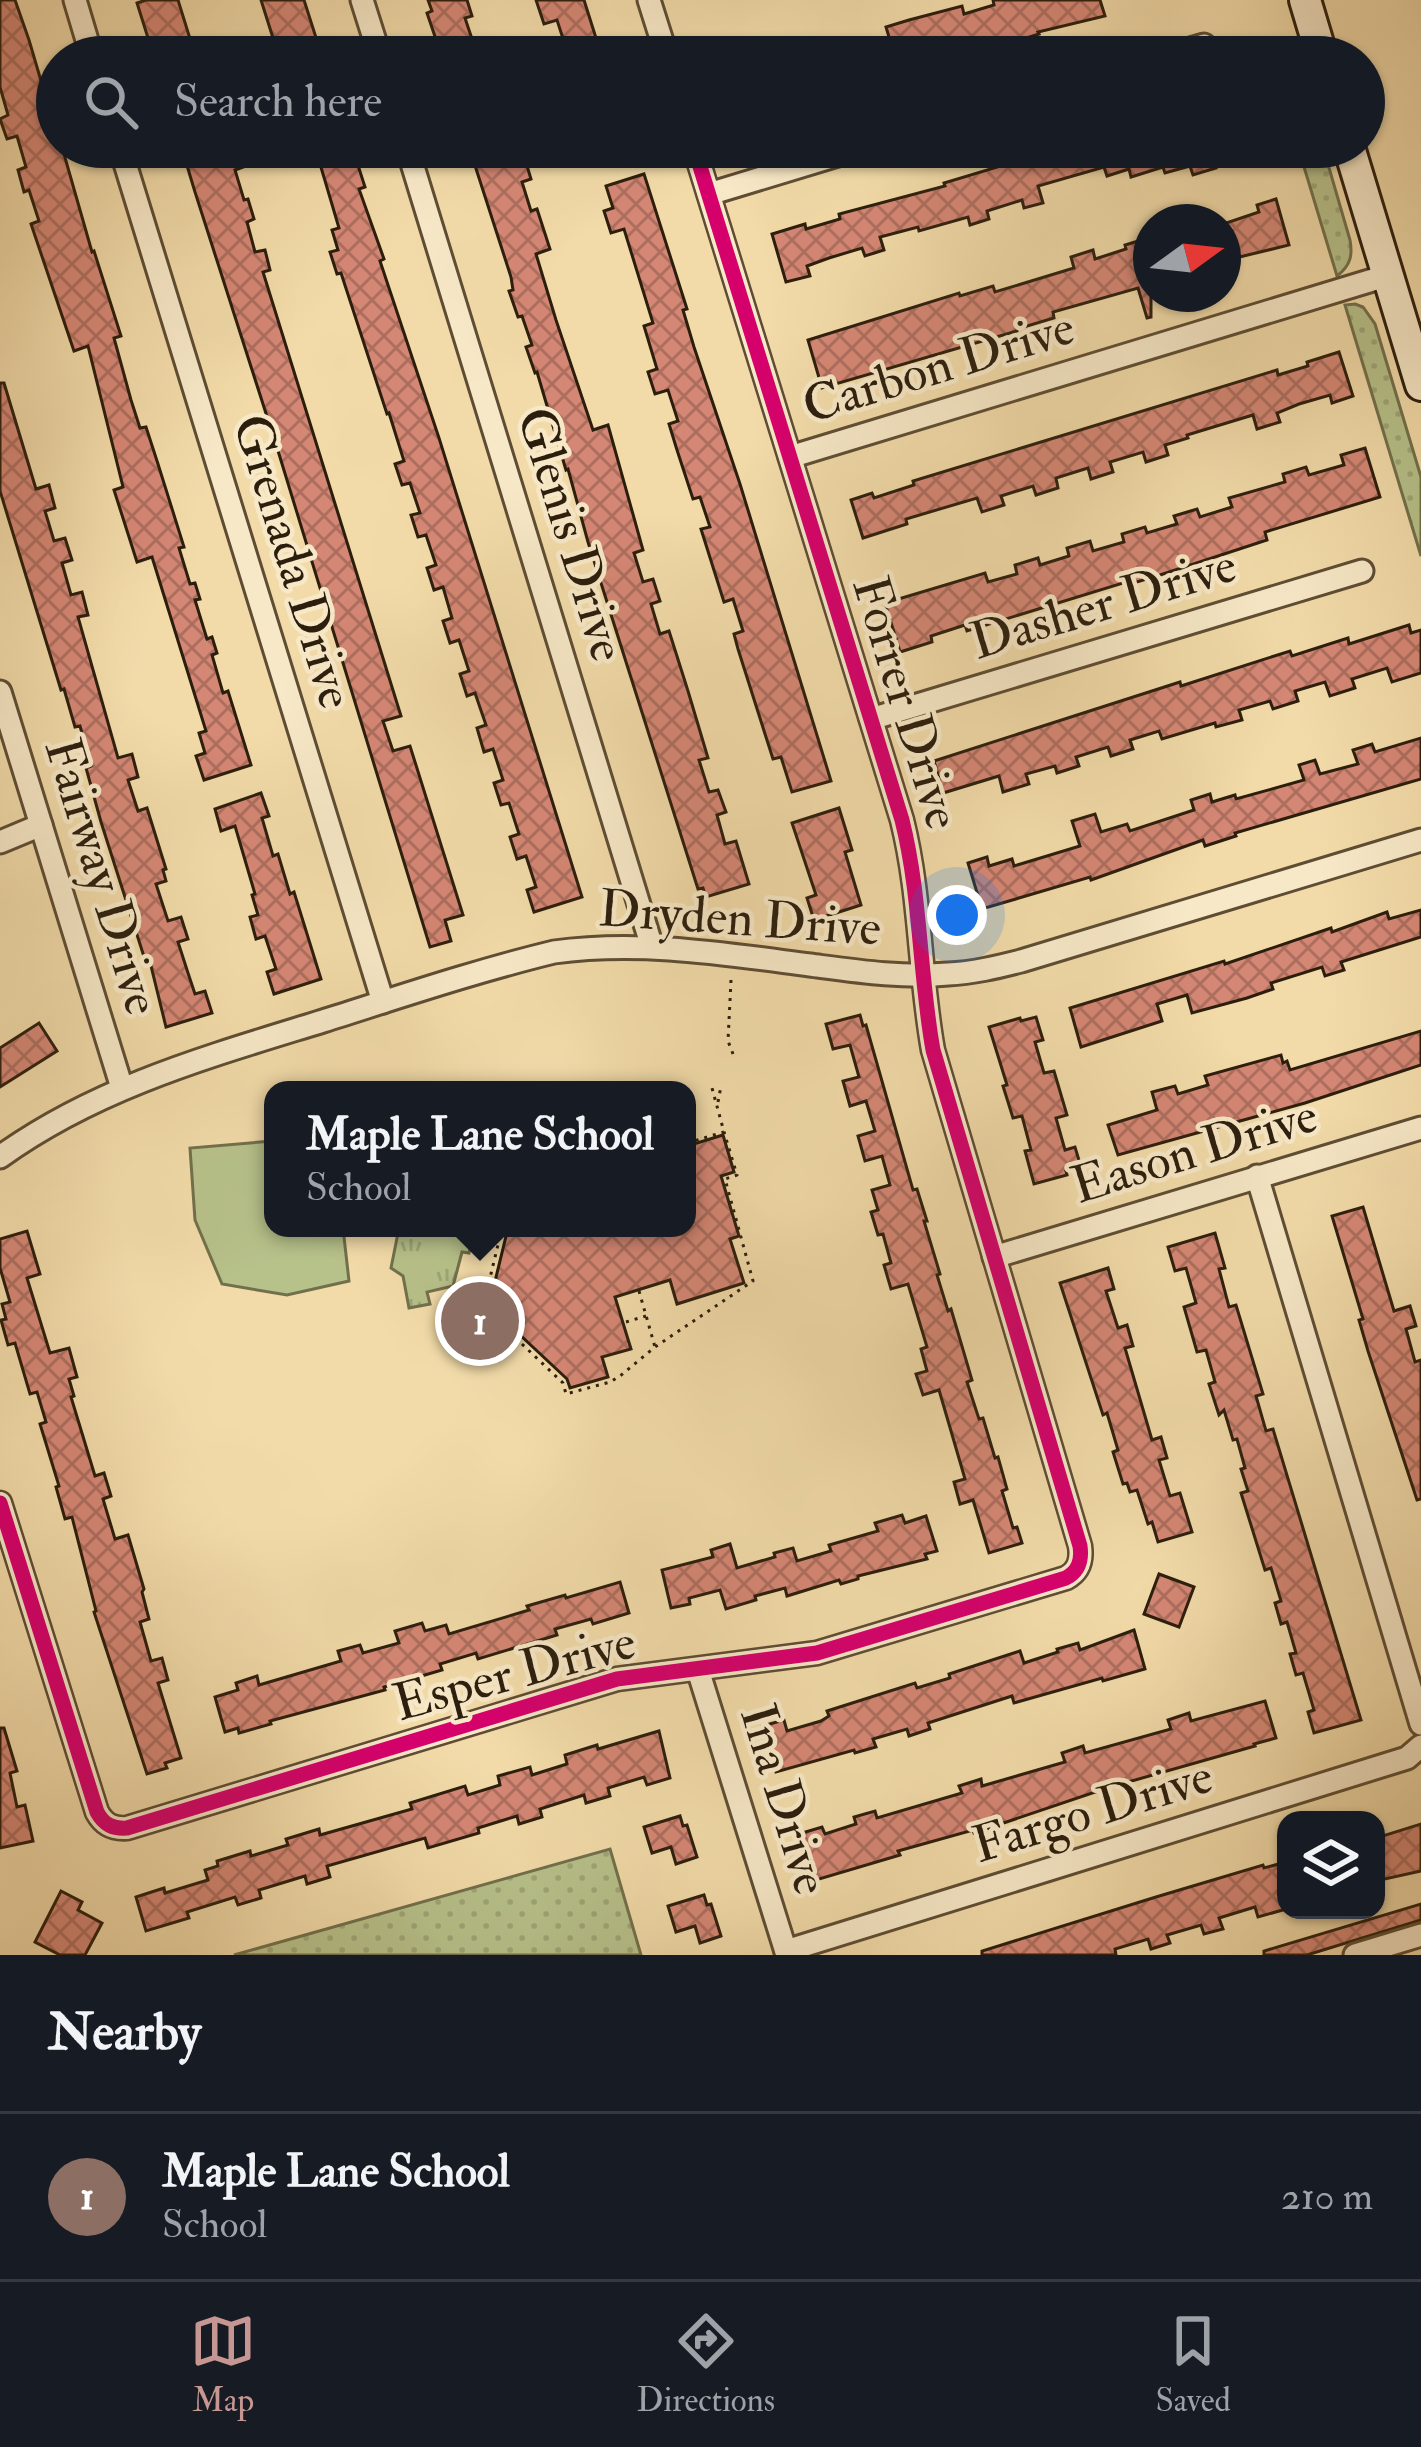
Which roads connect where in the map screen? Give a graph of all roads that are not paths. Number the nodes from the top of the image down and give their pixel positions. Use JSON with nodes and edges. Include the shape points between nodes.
{"nodes":[{"id":1,"x":75,"y":0,"type":"edge"},
{"id":2,"x":362,"y":0,"type":"edge"},
{"id":3,"x":649,"y":0,"type":"edge"},
{"id":4,"x":1305,"y":0,"type":"edge"},
{"id":5,"x":86,"y":36,"type":"edge"},
{"id":6,"x":373,"y":36,"type":"edge"},
{"id":7,"x":660,"y":36,"type":"edge"},
{"id":8,"x":1316,"y":36,"type":"edge"},
{"id":9,"x":126,"y":168,"type":"edge"},
{"id":10,"x":413,"y":168,"type":"edge"},
{"id":11,"x":701,"y":168,"type":"edge"},
{"id":12,"x":795,"y":168,"type":"edge"},
{"id":13,"x":1355,"y":168,"type":"edge"},
{"id":14,"x":709,"y":194,"type":"junction"},
{"id":15,"x":1388,"y":275,"type":"junction"},
{"id":16,"x":1421,"y":385,"type":"edge"},
{"id":17,"x":790,"y":457,"type":"junction"},
{"id":18,"x":1362,"y":571,"type":"dead end"},
{"id":19,"x":0,"y":692,"type":"edge"},
{"id":20,"x":871,"y":719,"type":"junction"},
{"id":21,"x":41,"y":825,"type":"junction"},
{"id":22,"x":1421,"y":840,"type":"edge"},
{"id":23,"x":0,"y":842,"type":"edge"},
{"id":24,"x":652,"y":947,"type":"junction"},
{"id":25,"x":921,"y":975,"type":"junction"},
{"id":26,"x":382,"y":1002,"type":"junction"},
{"id":27,"x":122,"y":1088,"type":"junction"},
{"id":28,"x":1421,"y":1128,"type":"edge"},
{"id":29,"x":0,"y":1157,"type":"edge"},
{"id":30,"x":1258,"y":1176,"type":"junction"},
{"id":31,"x":994,"y":1257,"type":"junction"},
{"id":32,"x":2,"y":1515,"type":"edge"},
{"id":33,"x":1078,"y":1566,"type":"joint"},
{"id":34,"x":698,"y":1670,"type":"junction"},
{"id":35,"x":1421,"y":1724,"type":"edge"},
{"id":36,"x":1421,"y":1746,"type":"edge"},
{"id":37,"x":1421,"y":1934,"type":"edge"},
{"id":38,"x":1400,"y":1948,"type":"edge"},
{"id":39,"x":787,"y":1953,"type":"edge"},
{"id":40,"x":1354,"y":1955,"type":"edge"}],
"edges":[{"from":1,"to":5,"type":"street"},
{"from":2,"to":6,"type":"street"},
{"from":3,"to":7,"type":"street"},
{"from":4,"to":8,"type":"main road"},
{"from":9,"to":26,"type":"street","name":"Grenada Drive"},
{"from":10,"to":24,"type":"street","name":"Glenis Drive"},
{"from":11,"to":14,"type":"street","name":"Forrer Drive"},
{"from":12,"to":14,"type":"street"},
{"from":13,"to":15,"type":"main road"},
{"from":14,"to":17,"type":"street","name":"Forrer Drive"},
{"from":15,"to":16,"type":"main road"},
{"from":15,"to":17,"type":"street","name":"Carbon Drive"},
{"from":17,"to":20,"type":"street","name":"Forrer Drive"},
{"from":18,"to":20,"type":"street","name":"Dasher Drive"},
{"from":19,"to":21,"type":"street","name":"Fairway Drive"},
{"from":20,"to":25,"type":"street","name":"Forrer Drive","via":[[914,868]]},
{"from":21,"to":23,"type":"street"},
{"from":21,"to":27,"type":"street","name":"Fairway Drive"},
{"from":22,"to":25,"type":"street","name":"Dryden Drive","via":[[1021,961]]},
{"from":24,"to":25,"type":"street","name":"Dryden Drive"},
{"from":24,"to":26,"type":"street","name":"Dryden Drive","via":[[554,952]]},
{"from":25,"to":31,"type":"street","name":"Forrer Drive","via":[[933,1050]]},
{"from":26,"to":27,"type":"street","name":"Dryden Drive"},
{"from":27,"to":29,"type":"street","name":"Dryden Drive"},
{"from":28,"to":30,"type":"street","name":"Eason Drive"},
{"from":30,"to":31,"type":"street","name":"Eason Drive"},
{"from":30,"to":35,"type":"street"},
{"from":31,"to":33,"type":"street","name":"Forrer Drive","via":[[1080,1546]]},
{"from":32,"to":34,"type":"street","name":"Esper Drive","via":[[97,1812],[110,1826],[128,1828],[617,1679]]},
{"from":33,"to":34,"type":"street","name":"Esper Drive","via":[[1066,1578],[854,1644]]},
{"from":34,"to":39,"type":"street","name":"Ina Drive"},
{"from":36,"to":39,"type":"street","name":"Fargo Drive","via":[[1407,1758]]},
{"from":37,"to":38,"type":"street"},
{"from":38,"to":40,"type":"street"}]}
